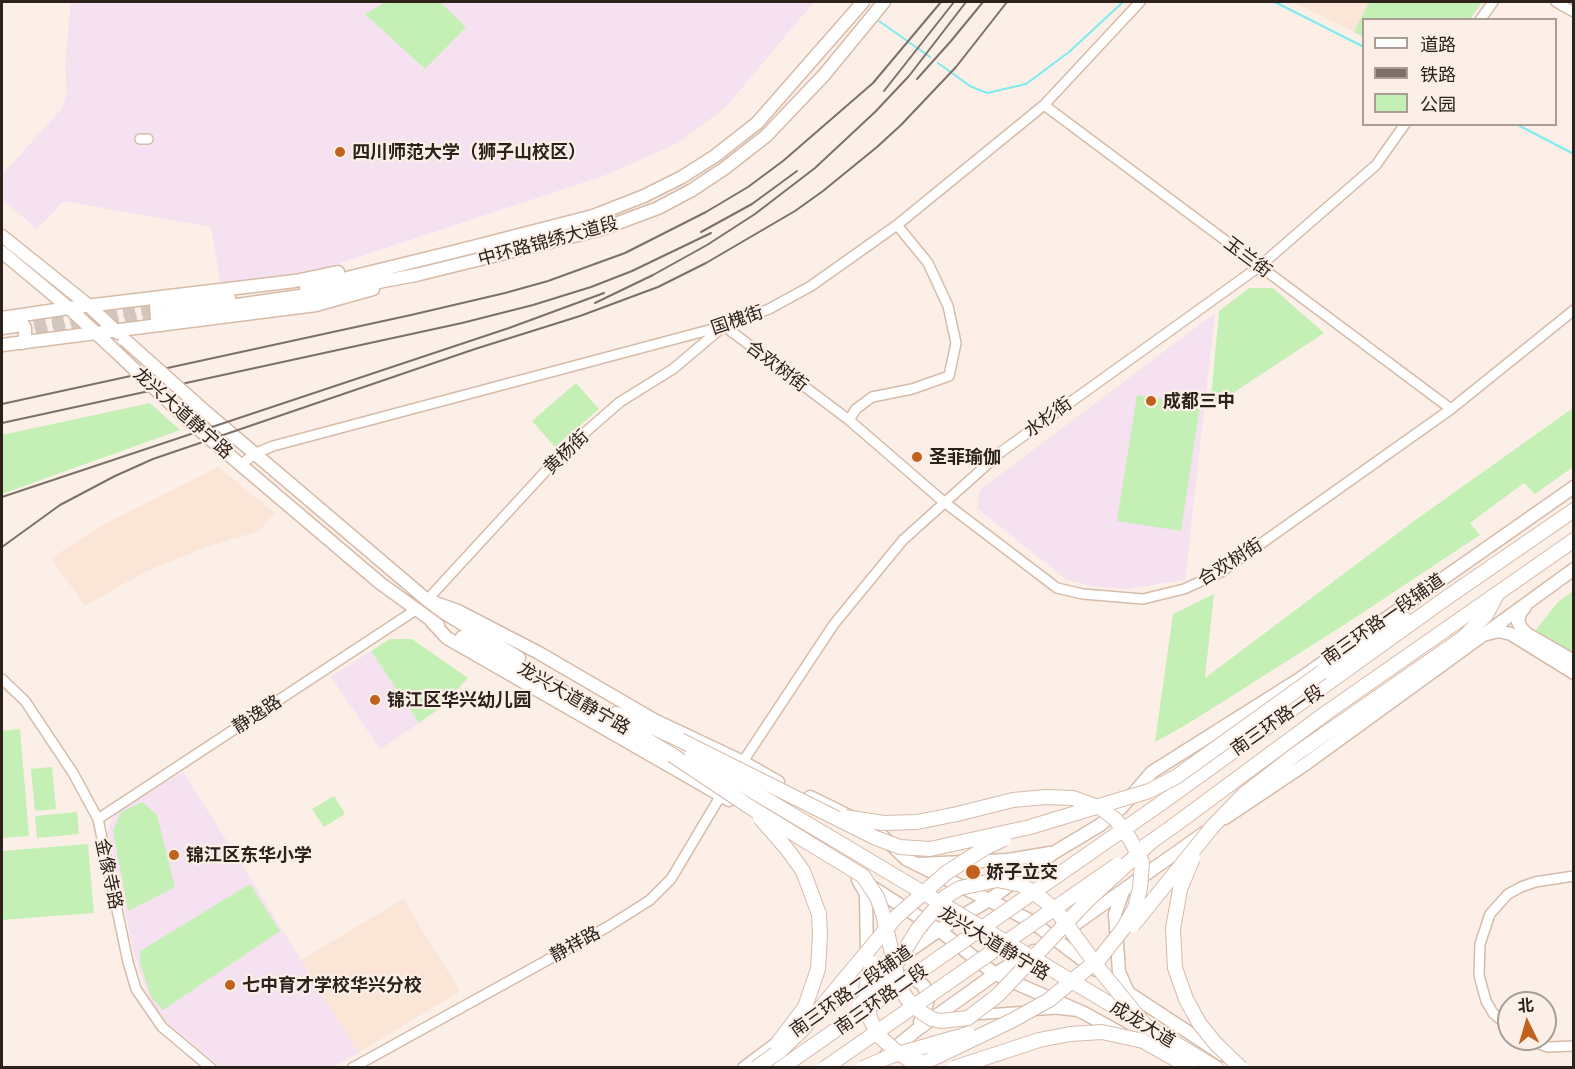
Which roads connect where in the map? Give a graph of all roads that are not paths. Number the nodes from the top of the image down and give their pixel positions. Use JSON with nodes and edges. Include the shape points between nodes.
{"nodes":[{"id":1,"x":863,"y":2,"type":"edge"},
{"id":2,"x":884,"y":2,"type":"edge"},
{"id":3,"x":1140,"y":2,"type":"edge"},
{"id":4,"x":1493,"y":2,"type":"edge"},
{"id":5,"x":1556,"y":2,"type":"edge"},
{"id":6,"x":1574,"y":12,"type":"edge"},
{"id":7,"x":1481,"y":18,"type":"edge"},
{"id":8,"x":1044,"y":105,"type":"junction"},
{"id":9,"x":1405,"y":126,"type":"edge"},
{"id":10,"x":897,"y":225,"type":"junction"},
{"id":11,"x":2,"y":236,"type":"edge"},
{"id":12,"x":2,"y":252,"type":"edge"},
{"id":13,"x":1260,"y":266,"type":"junction"},
{"id":14,"x":88,"y":305,"type":"junction"},
{"id":15,"x":69,"y":308,"type":"junction"},
{"id":16,"x":1574,"y":310,"type":"edge"},
{"id":17,"x":165,"y":311,"type":"junction"},
{"id":18,"x":2,"y":318,"type":"edge"},
{"id":19,"x":724,"y":326,"type":"junction"},
{"id":20,"x":2,"y":328,"type":"edge"},
{"id":21,"x":19,"y":330,"type":"junction"},
{"id":22,"x":115,"y":331,"type":"junction"},
{"id":23,"x":96,"y":333,"type":"junction"},
{"id":24,"x":2,"y":337,"type":"edge"},
{"id":25,"x":2,"y":345,"type":"edge"},
{"id":26,"x":1451,"y":409,"type":"junction"},
{"id":27,"x":849,"y":420,"type":"junction"},
{"id":28,"x":254,"y":454,"type":"junction"},
{"id":29,"x":241,"y":465,"type":"junction"},
{"id":30,"x":1574,"y":487,"type":"edge"},
{"id":31,"x":944,"y":502,"type":"junction"},
{"id":32,"x":1574,"y":510,"type":"edge"},
{"id":33,"x":1574,"y":540,"type":"edge"},
{"id":34,"x":1574,"y":569,"type":"edge"},
{"id":35,"x":1497,"y":594,"type":"junction"},
{"id":36,"x":427,"y":600,"type":"junction"},
{"id":37,"x":1442,"y":601,"type":"junction"},
{"id":38,"x":1529,"y":602,"type":"junction"},
{"id":39,"x":417,"y":609,"type":"junction"},
{"id":40,"x":432,"y":622,"type":"junction"},
{"id":41,"x":1475,"y":640,"type":"junction"},
{"id":42,"x":1574,"y":661,"type":"edge"},
{"id":43,"x":1574,"y":673,"type":"edge"},
{"id":44,"x":2,"y":679,"type":"edge"},
{"id":45,"x":616,"y":714,"type":"joint"},
{"id":46,"x":637,"y":734,"type":"joint"},
{"id":47,"x":676,"y":748,"type":"junction"},
{"id":48,"x":743,"y":762,"type":"junction"},
{"id":49,"x":721,"y":795,"type":"junction"},
{"id":50,"x":750,"y":807,"type":"junction"},
{"id":51,"x":817,"y":808,"type":"junction"},
{"id":52,"x":98,"y":819,"type":"junction"},
{"id":53,"x":854,"y":819,"type":"junction"},
{"id":54,"x":1213,"y":826,"type":"junction"},
{"id":55,"x":1030,"y":827,"type":"junction"},
{"id":56,"x":1152,"y":841,"type":"junction"},
{"id":57,"x":814,"y":852,"type":"junction"},
{"id":58,"x":1054,"y":852,"type":"junction"},
{"id":59,"x":906,"y":859,"type":"junction"},
{"id":60,"x":856,"y":876,"type":"junction"},
{"id":61,"x":1574,"y":876,"type":"edge"},
{"id":62,"x":1123,"y":892,"type":"junction"},
{"id":63,"x":989,"y":900,"type":"junction"},
{"id":64,"x":960,"y":918,"type":"joint"},
{"id":65,"x":939,"y":930,"type":"junction"},
{"id":66,"x":980,"y":930,"type":"joint"},
{"id":67,"x":883,"y":932,"type":"junction"},
{"id":68,"x":1054,"y":939,"type":"junction"},
{"id":69,"x":1003,"y":944,"type":"joint"},
{"id":70,"x":1100,"y":958,"type":"junction"},
{"id":71,"x":995,"y":974,"type":"junction"},
{"id":72,"x":862,"y":984,"type":"junction"},
{"id":73,"x":1131,"y":995,"type":"junction"},
{"id":74,"x":832,"y":1001,"type":"junction"},
{"id":75,"x":1093,"y":1005,"type":"junction"},
{"id":76,"x":1497,"y":1016,"type":"edge"},
{"id":77,"x":932,"y":1019,"type":"junction"},
{"id":78,"x":1013,"y":1020,"type":"junction"},
{"id":79,"x":1144,"y":1025,"type":"junction"},
{"id":80,"x":918,"y":1029,"type":"junction"},
{"id":81,"x":831,"y":1034,"type":"junction"},
{"id":82,"x":1574,"y":1046,"type":"edge"},
{"id":83,"x":1557,"y":1047,"type":"edge"},
{"id":84,"x":987,"y":1057,"type":"junction"},
{"id":85,"x":211,"y":1068,"type":"edge"},
{"id":86,"x":352,"y":1068,"type":"edge"},
{"id":87,"x":744,"y":1068,"type":"edge"},
{"id":88,"x":755,"y":1068,"type":"edge"},
{"id":89,"x":781,"y":1068,"type":"edge"},
{"id":90,"x":825,"y":1068,"type":"edge"},
{"id":91,"x":863,"y":1068,"type":"edge"},
{"id":92,"x":872,"y":1068,"type":"edge"},
{"id":93,"x":913,"y":1068,"type":"edge"},
{"id":94,"x":954,"y":1068,"type":"edge"},
{"id":95,"x":1176,"y":1068,"type":"edge"},
{"id":96,"x":1191,"y":1068,"type":"edge"},
{"id":97,"x":1202,"y":1068,"type":"edge"},
{"id":98,"x":1216,"y":1068,"type":"edge"},
{"id":99,"x":1241,"y":1068,"type":"edge"}],
"edges":[{"from":1,"to":17,"type":"main road","name":"中环路锦绣大道段","via":[[757,123],[715,156],[644,196],[593,216],[297,290]]},
{"from":2,"to":17,"type":"main road","name":"中环路锦绣大道段","via":[[824,75],[766,136],[725,168],[658,208],[602,229],[416,275],[314,294]]},
{"from":3,"to":8,"type":"street","name":"国槐街"},
{"from":4,"to":7,"type":"street"},
{"from":5,"to":6,"type":"street"},
{"from":8,"to":10,"type":"street","name":"国槐街"},
{"from":8,"to":13,"type":"street","name":"玉兰街"},
{"from":9,"to":13,"type":"street","name":"水杉街","via":[[1376,165]]},
{"from":10,"to":19,"type":"street","name":"国槐街","via":[[811,286],[770,309]]},
{"from":10,"to":27,"type":"street","via":[[928,263],[948,306],[956,343],[949,376],[872,397]]},
{"from":11,"to":14,"type":"main road","name":"龙兴大道静宁路"},
{"from":12,"to":15,"type":"main road","name":"龙兴大道静宁路"},
{"from":13,"to":26,"type":"street","name":"玉兰街"},
{"from":13,"to":31,"type":"street","name":"水杉街","via":[[1000,452]]},
{"from":14,"to":15,"type":"main road"},
{"from":14,"to":17,"type":"main road"},
{"from":14,"to":22,"type":"main road","name":"龙兴大道静宁路"},
{"from":15,"to":21,"type":"main road"},
{"from":15,"to":23,"type":"main road","name":"龙兴大道静宁路"},
{"from":16,"to":26,"type":"street","name":"合欢树街"},
{"from":17,"to":22,"type":"main road"},
{"from":18,"to":21,"type":"main road"},
{"from":19,"to":27,"type":"street","name":"合欢树街"},
{"from":19,"to":28,"type":"street","name":"国槐街"},
{"from":19,"to":36,"type":"street","name":"黄杨街","via":[[673,369],[620,402],[566,449]]},
{"from":20,"to":21,"type":"main road"},
{"from":21,"to":23,"type":"main road"},
{"from":21,"to":24,"type":"main road"},
{"from":21,"to":25,"type":"main road"},
{"from":22,"to":23,"type":"main road"},
{"from":22,"to":28,"type":"main road","name":"龙兴大道静宁路","bridge":true},
{"from":23,"to":29,"type":"main road","name":"龙兴大道静宁路","bridge":true},
{"from":26,"to":31,"type":"street","name":"合欢树街","via":[[1221,572],[1184,588],[1143,599],[1057,588]]},
{"from":27,"to":31,"type":"street","name":"合欢树街"},
{"from":28,"to":29,"type":"street","name":"国槐街"},
{"from":28,"to":36,"type":"main road","name":"龙兴大道静宁路"},
{"from":29,"to":39,"type":"main road","name":"龙兴大道静宁路","via":[[380,583]]},
{"from":30,"to":58,"type":"main road","name":"南三环路一段辅道","via":[[1301,678],[1152,772],[1114,814]]},
{"from":31,"to":48,"type":"street","name":"水杉街","via":[[903,540],[834,624]]},
{"from":32,"to":37,"type":"highway","name":"南三环路一段"},
{"from":33,"to":35,"type":"highway","name":"南三环路一段"},
{"from":34,"to":38,"type":"main road"},
{"from":35,"to":54,"type":"highway","via":[[1486,615],[1463,639],[1296,754],[1243,795]]},
{"from":35,"to":56,"type":"highway","name":"南三环路一段","bridge":true},
{"from":36,"to":45,"type":"main road","name":"龙兴大道静宁路"},
{"from":36,"to":48,"type":"main road","via":[[458,611],[654,720]]},
{"from":37,"to":55,"type":"highway","bridge":true,"via":[[1322,672],[1176,777],[1149,791]]},
{"from":37,"to":66,"type":"highway","name":"南三环路一段","bridge":true},
{"from":38,"to":41,"type":"main road"},
{"from":38,"to":42,"type":"main road","via":[[1520,613],[1521,629]]},
{"from":39,"to":40,"type":"main road","name":"龙兴大道静宁路"},
{"from":39,"to":52,"type":"street","name":"静逸路"},
{"from":40,"to":46,"type":"main road","name":"龙兴大道静宁路"},
{"from":40,"to":49,"type":"main road","via":[[447,638]]},
{"from":41,"to":43,"type":"main road","via":[[1498,631],[1511,634]]},
{"from":41,"to":62,"type":"main road"},
{"from":44,"to":52,"type":"street","name":"金像寺路","via":[[25,701],[73,772]]},
{"from":45,"to":47,"type":"highway","via":[[646,724]]},
{"from":46,"to":47,"type":"highway"},
{"from":47,"to":50,"type":"highway","bridge":true},
{"from":47,"to":51,"type":"highway","bridge":true},
{"from":47,"to":75,"type":"highway","name":"龙兴大道静宁路","bridge":true},
{"from":48,"to":49,"type":"street","name":"静祥路"},
{"from":48,"to":53,"type":"main road"},
{"from":49,"to":57,"type":"main road"},
{"from":49,"to":86,"type":"street","name":"静祥路","via":[[671,879],[650,900]]},
{"from":50,"to":56,"type":"highway","bridge":true,"via":[[863,876],[883,914],[903,993],[921,1012],[941,1021],[968,1017],[998,996],[1075,913]]},
{"from":50,"to":88,"type":"highway","bridge":true,"via":[[803,871],[819,914],[820,935],[818,969],[805,1007]]},
{"from":51,"to":55,"type":"highway","bridge":true,"via":[[900,847],[930,849]]},
{"from":51,"to":70,"type":"highway","bridge":true,"via":[[883,823],[917,822],[1013,800],[1046,797],[1073,798],[1101,808],[1116,819],[1142,862],[1135,908],[1124,929]]},
{"from":52,"to":85,"type":"street","name":"金像寺路","via":[[136,989],[162,1027]]},
{"from":53,"to":57,"type":"street","via":[[834,850],[826,854]]},
{"from":53,"to":59,"type":"main road","via":[[875,829]]},
{"from":54,"to":70,"type":"highway","bridge":true,"via":[[1123,938]]},
{"from":54,"to":99,"type":"highway","bridge":true,"via":[[1193,856],[1180,889],[1173,929],[1175,968],[1199,1023]]},
{"from":55,"to":67,"type":"highway","bridge":true,"via":[[985,848],[946,873]]},
{"from":56,"to":69,"type":"highway","name":"南三环路一段","bridge":true},
{"from":57,"to":60,"type":"main road"},
{"from":58,"to":59,"type":"main road","via":[[1008,860],[920,864]]},
{"from":58,"to":63,"type":"main road","name":"南三环路一段辅道"},
{"from":59,"to":63,"type":"main road"},
{"from":60,"to":65,"type":"main road"},
{"from":60,"to":74,"type":"main road","via":[[866,894],[867,963],[862,973]]},
{"from":61,"to":76,"type":"street","via":[[1535,882],[1508,894],[1490,914],[1478,958],[1479,975],[1486,1001]]},
{"from":62,"to":68,"type":"main road"},
{"from":62,"to":73,"type":"main road","via":[[1115,914],[1118,960],[1122,981]]},
{"from":63,"to":64,"type":"main road","name":"南三环路一段辅道"},
{"from":63,"to":68,"type":"main road","via":[[1032,921]]},
{"from":64,"to":65,"type":"main road","name":"南三环路二段辅道"},
{"from":65,"to":71,"type":"main road"},
{"from":65,"to":72,"type":"main road","name":"南三环路二段辅道"},
{"from":66,"to":81,"type":"highway","name":"南三环路二段","bridge":true},
{"from":67,"to":84,"type":"highway","bridge":true,"via":[[866,989],[870,1020],[880,1037],[909,1060],[935,1063]]},
{"from":67,"to":88,"type":"highway","bridge":true,"via":[[803,1029]]},
{"from":68,"to":71,"type":"main road"},
{"from":68,"to":73,"type":"main road"},
{"from":69,"to":90,"type":"highway","name":"南三环路二段","bridge":true},
{"from":70,"to":78,"type":"highway","bridge":true,"via":[[1049,1000]]},
{"from":71,"to":75,"type":"main road"},
{"from":71,"to":77,"type":"main road"},
{"from":72,"to":74,"type":"main road","name":"南三环路二段辅道"},
{"from":72,"to":80,"type":"main road","via":[[886,976],[912,977],[924,986],[928,1000]]},
{"from":73,"to":99,"type":"main road"},
{"from":74,"to":87,"type":"main road","name":"南三环路二段辅道"},
{"from":75,"to":77,"type":"street"},
{"from":75,"to":79,"type":"highway","name":"成龙大道","bridge":true},
{"from":75,"to":95,"type":"main road"},
{"from":75,"to":97,"type":"highway","name":"成龙大道"},
{"from":77,"to":80,"type":"main road"},
{"from":78,"to":91,"type":"highway","bridge":true},
{"from":78,"to":93,"type":"highway","bridge":true},
{"from":79,"to":81,"type":"highway","bridge":true,"via":[[1059,914],[1022,885],[997,880],[960,888],[945,897],[874,992]]},
{"from":79,"to":98,"type":"highway","name":"成龙大道"},
{"from":80,"to":92,"type":"main road"},
{"from":81,"to":89,"type":"highway","name":"南三环路二段","bridge":true},
{"from":82,"to":83,"type":"street"},
{"from":84,"to":94,"type":"highway","bridge":true},
{"from":84,"to":96,"type":"highway","bridge":true,"via":[[1039,1040],[1102,1032],[1143,1041]]}]}
